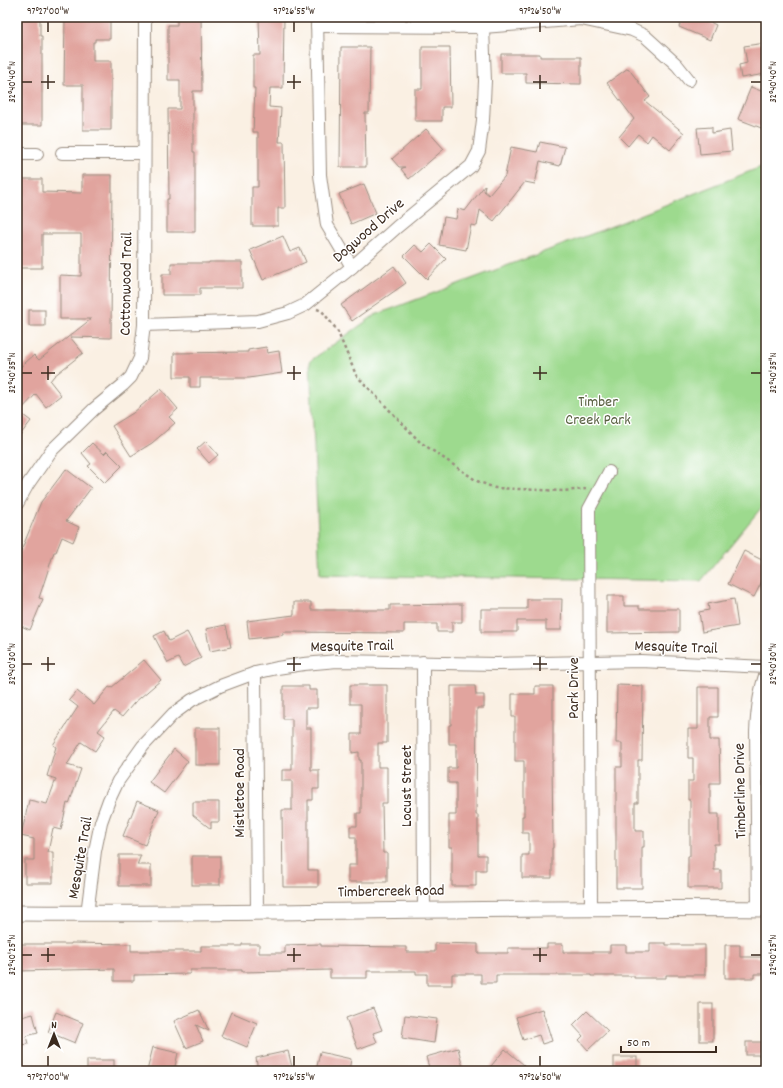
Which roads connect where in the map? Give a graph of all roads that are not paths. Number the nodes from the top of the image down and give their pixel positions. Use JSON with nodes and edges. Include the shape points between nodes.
{"nodes":[{"id":1,"x":145,"y":17,"type":"edge"},
{"id":2,"x":317,"y":22,"type":"edge"},
{"id":3,"x":483,"y":27,"type":"junction"},
{"id":4,"x":689,"y":80,"type":"dead end"},
{"id":5,"x":62,"y":153,"type":"dead end"},
{"id":6,"x":144,"y":153,"type":"junction"},
{"id":7,"x":17,"y":154,"type":"edge"},
{"id":8,"x":37,"y":154,"type":"dead end"},
{"id":9,"x":352,"y":267,"type":"junction"},
{"id":10,"x":144,"y":325,"type":"junction"},
{"id":11,"x":609,"y":472,"type":"dead end"},
{"id":12,"x":17,"y":504,"type":"edge"},
{"id":13,"x":422,"y":662,"type":"junction"},
{"id":14,"x":590,"y":663,"type":"junction"},
{"id":15,"x":766,"y":667,"type":"edge"},
{"id":16,"x":255,"y":673,"type":"junction"},
{"id":17,"x":766,"y":673,"type":"edge"},
{"id":18,"x":591,"y":908,"type":"junction"},
{"id":19,"x":762,"y":909,"type":"edge"},
{"id":20,"x":424,"y":910,"type":"junction"},
{"id":21,"x":257,"y":912,"type":"junction"},
{"id":22,"x":17,"y":913,"type":"edge"},
{"id":23,"x":87,"y":914,"type":"junction"}],
"edges":[{"from":1,"to":6,"type":"street","name":"Cottonwood Trail"},
{"from":2,"to":3,"type":"street"},
{"from":2,"to":9,"type":"street","via":[[320,175],[327,225]]},
{"from":3,"to":4,"type":"street","via":[[581,19],[632,30],[645,36]]},
{"from":3,"to":9,"type":"street","name":"Dogwood Drive","via":[[483,120],[479,151],[471,166]]},
{"from":5,"to":6,"type":"street"},
{"from":6,"to":10,"type":"street","name":"Cottonwood Trail"},
{"from":7,"to":8,"type":"street"},
{"from":9,"to":10,"type":"street","name":"Dogwood Drive","via":[[305,305],[288,313],[258,321]]},
{"from":10,"to":12,"type":"street","name":"Cottonwood Trail","via":[[140,358],[131,376],[51,451]]},
{"from":11,"to":14,"type":"street","name":"Park Drive","via":[[589,509]]},
{"from":13,"to":14,"type":"street","name":"Mesquite Trail"},
{"from":13,"to":16,"type":"street","name":"Mesquite Trail","via":[[337,661]]},
{"from":13,"to":20,"type":"street","name":"Locust Street"},
{"from":14,"to":15,"type":"street","name":"Mesquite Trail","via":[[641,661]]},
{"from":14,"to":18,"type":"street","name":"Park Drive"},
{"from":16,"to":21,"type":"street","name":"Mistletoe Road"},
{"from":16,"to":23,"type":"street","name":"Mesquite Trail","via":[[192,700],[173,714],[144,746],[118,781],[101,822]]},
{"from":17,"to":19,"type":"street","name":"Timberline Drive","via":[[758,703],[756,732]]},
{"from":18,"to":19,"type":"street","name":"Timbercreek Road"},
{"from":18,"to":20,"type":"street","name":"Timbercreek Road"},
{"from":20,"to":21,"type":"street","name":"Timbercreek Road"},
{"from":21,"to":23,"type":"street","name":"Timbercreek Road"},
{"from":22,"to":23,"type":"street","name":"Timbercreek Road"}]}
